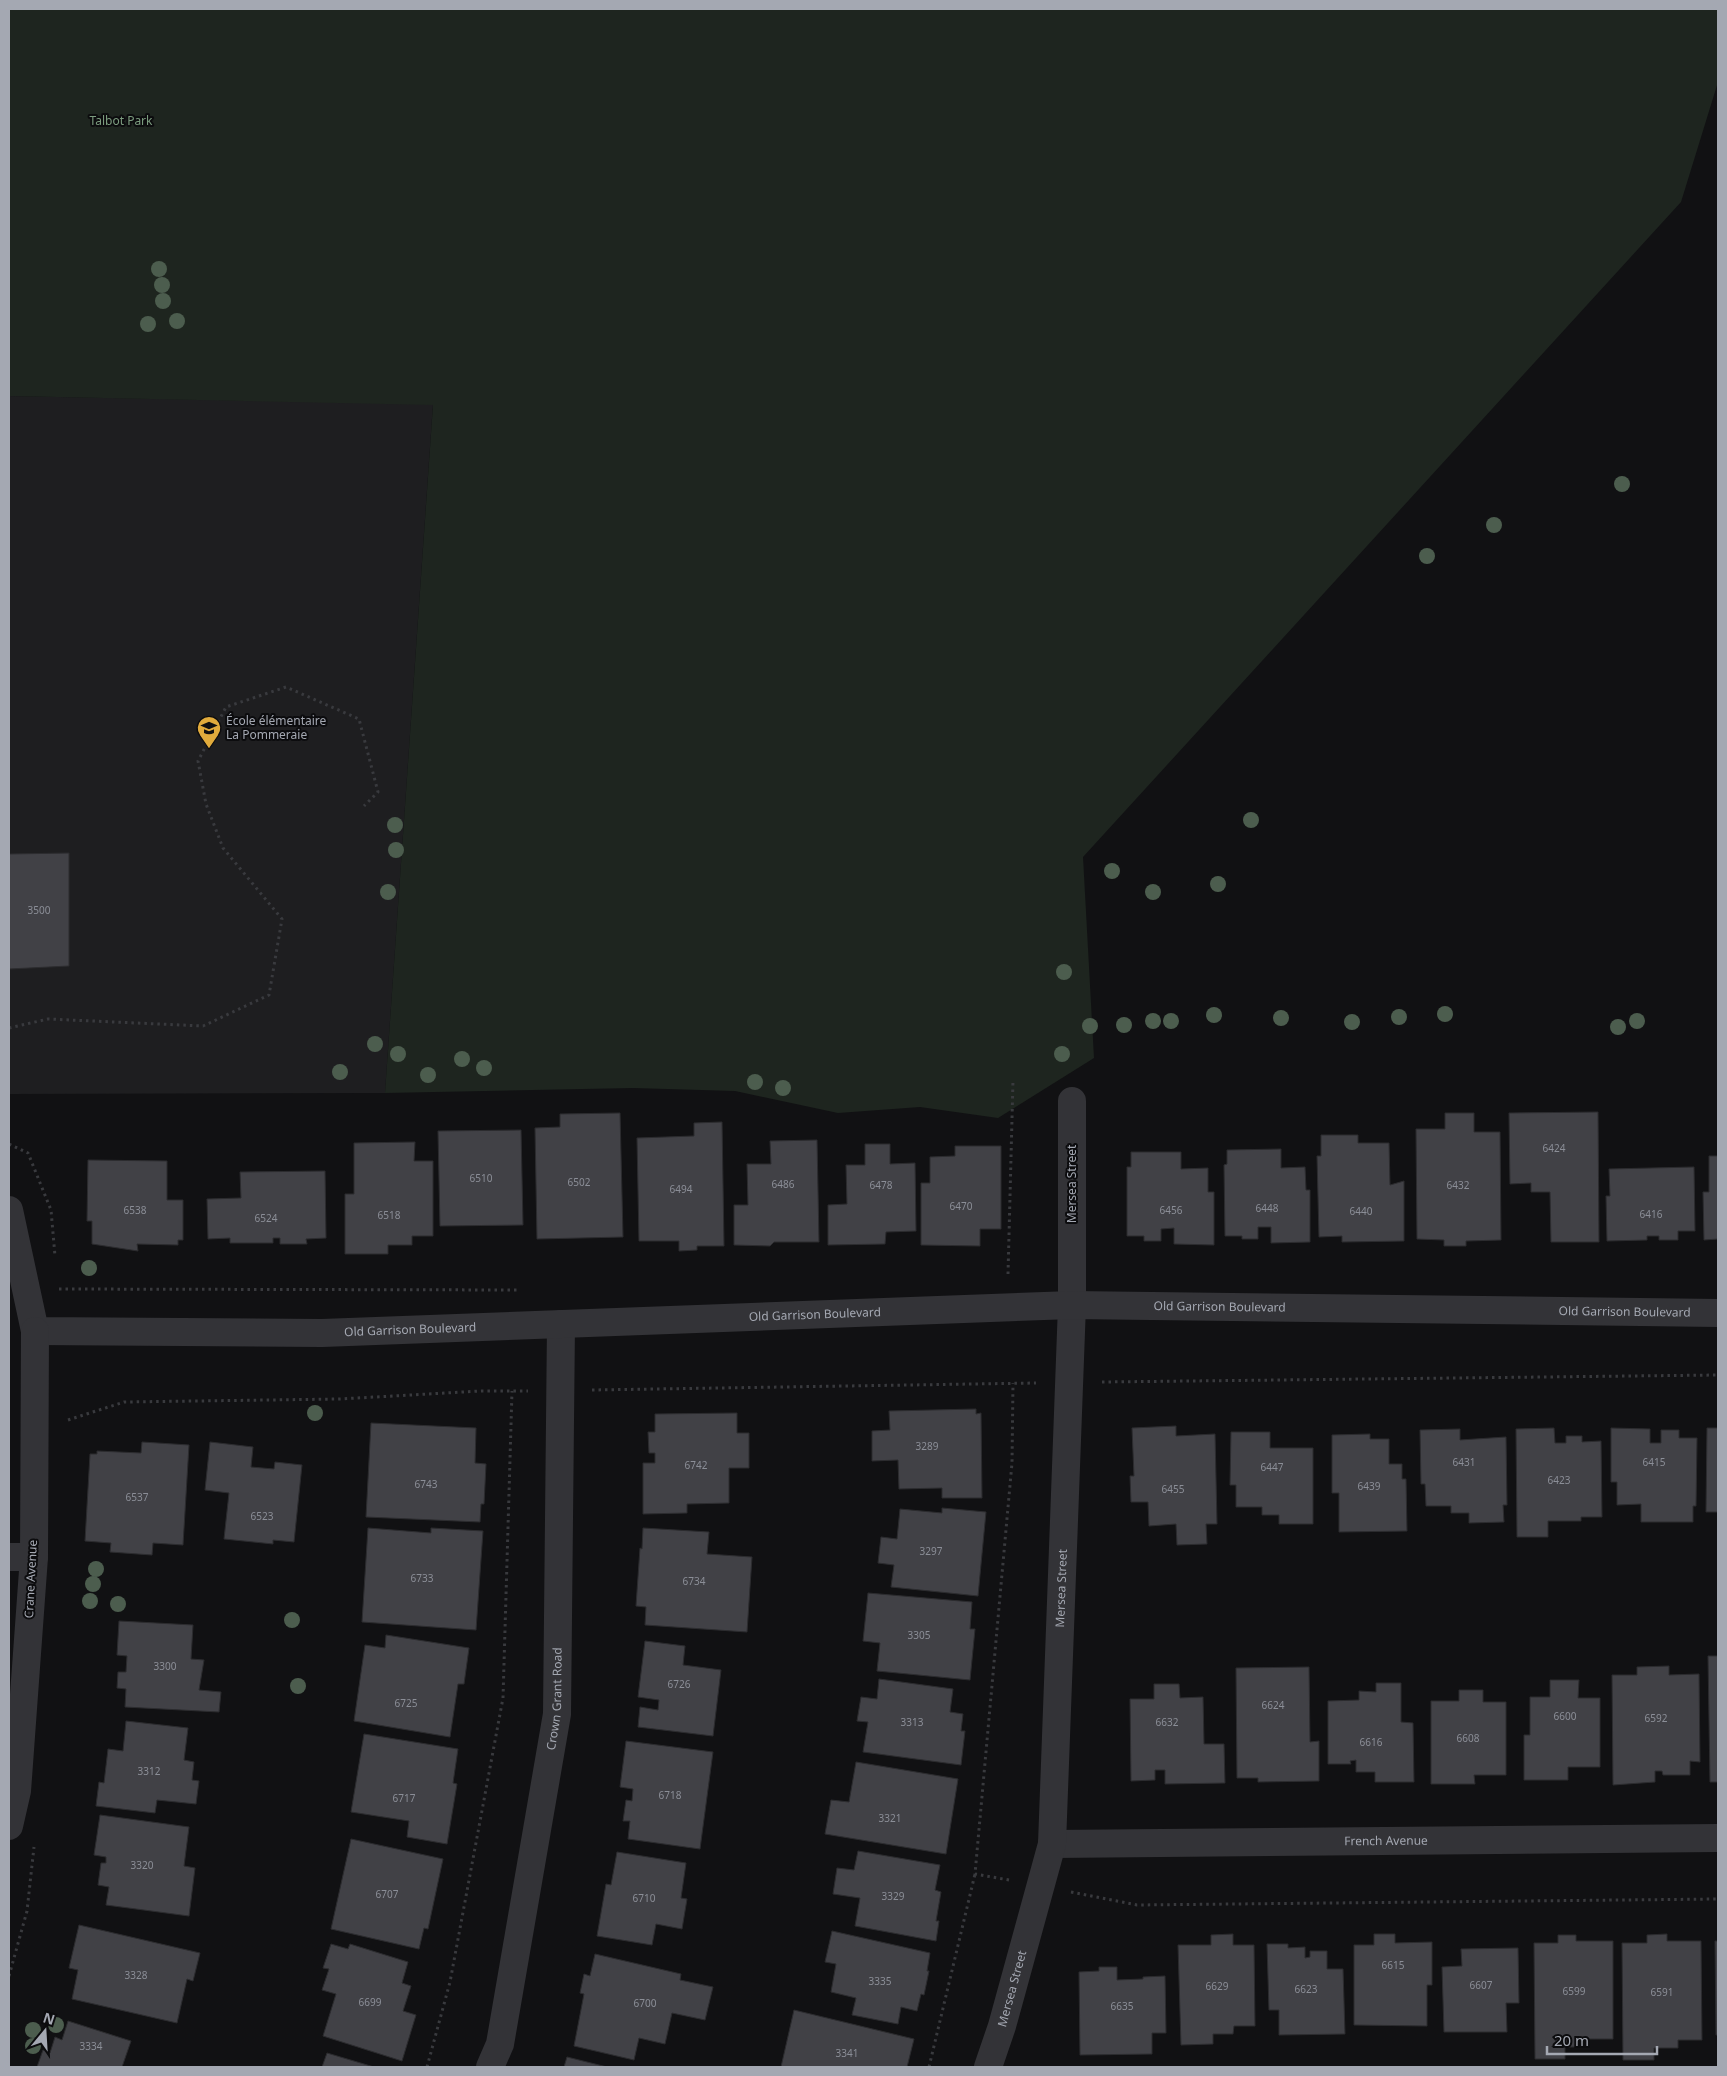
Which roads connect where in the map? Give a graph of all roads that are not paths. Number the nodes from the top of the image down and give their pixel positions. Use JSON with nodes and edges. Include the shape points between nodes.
{"nodes":[{"id":1,"x":1072,"y":1101,"type":"dead end"},
{"id":2,"x":9,"y":1210,"type":"edge"},
{"id":3,"x":1072,"y":1305,"type":"junction"},
{"id":4,"x":1718,"y":1313,"type":"edge"},
{"id":5,"x":561,"y":1324,"type":"junction"},
{"id":6,"x":35,"y":1331,"type":"junction"},
{"id":7,"x":21,"y":1557,"type":"edge"},
{"id":8,"x":9,"y":1826,"type":"edge"},
{"id":9,"x":1718,"y":1838,"type":"edge"},
{"id":10,"x":1052,"y":1844,"type":"junction"},
{"id":11,"x":490,"y":2067,"type":"edge"},
{"id":12,"x":988,"y":2067,"type":"edge"}],
"edges":[{"from":1,"to":3,"type":"street","name":"Mersea Street"},
{"from":2,"to":6,"type":"street"},
{"from":3,"to":4,"type":"street","name":"Old Garrison Boulevard"},
{"from":3,"to":5,"type":"street","name":"Old Garrison Boulevard"},
{"from":3,"to":10,"type":"street","name":"Mersea Street"},
{"from":5,"to":6,"type":"street","name":"Old Garrison Boulevard","via":[[322,1332]]},
{"from":5,"to":11,"type":"street","name":"Crown Grant Road","via":[[557,1714],[500,2044]]},
{"from":6,"to":7,"type":"street","name":"Crane Avenue"},
{"from":7,"to":8,"type":"street","name":"Crane Avenue","via":[[17,1791]]},
{"from":9,"to":10,"type":"street","name":"French Avenue"},
{"from":10,"to":12,"type":"street","name":"Mersea Street"}]}
